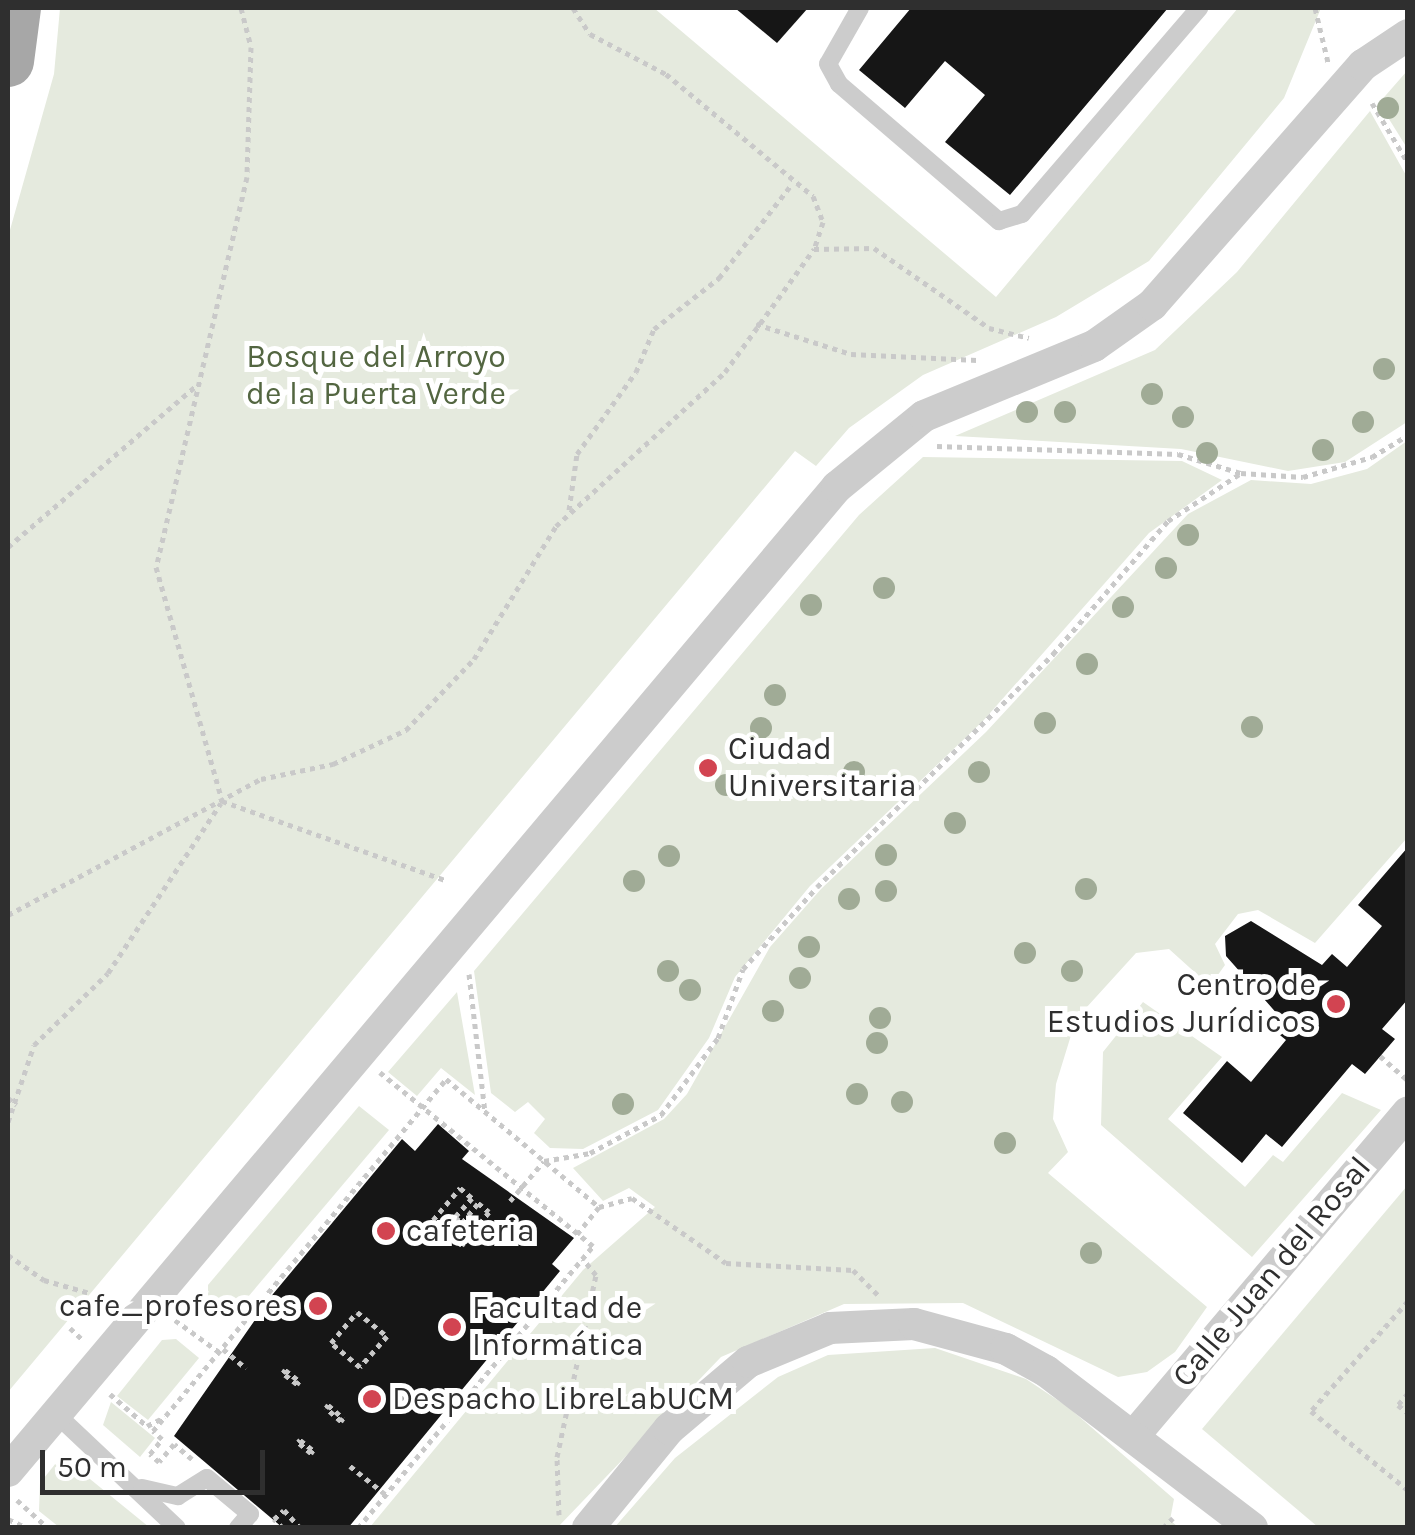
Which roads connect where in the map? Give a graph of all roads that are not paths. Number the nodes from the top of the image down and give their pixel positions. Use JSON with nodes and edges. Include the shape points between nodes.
{"nodes":[{"id":1,"x":16,"y":8,"type":"edge"},
{"id":2,"x":860,"y":8,"type":"edge"},
{"id":3,"x":1198,"y":8,"type":"edge"},
{"id":4,"x":1408,"y":35,"type":"edge"},
{"id":5,"x":8,"y":61,"type":"edge"},
{"id":6,"x":1408,"y":1112,"type":"edge"},
{"id":7,"x":56,"y":1414,"type":"junction"},
{"id":8,"x":1137,"y":1432,"type":"junction"},
{"id":9,"x":11,"y":1484,"type":"edge"},
{"id":10,"x":141,"y":1488,"type":"junction"},
{"id":11,"x":177,"y":1528,"type":"edge"},
{"id":12,"x":238,"y":1528,"type":"edge"},
{"id":13,"x":588,"y":1528,"type":"edge"},
{"id":14,"x":1252,"y":1528,"type":"edge"}],
"edges":[{"from":1,"to":5,"type":"main road"},
{"from":2,"to":3,"type":"lane","via":[[828,64],[838,84],[1000,221],[1022,214]]},
{"from":4,"to":7,"type":"street","via":[[1364,65],[1152,305],[1094,346],[924,416],[837,487]]},
{"from":6,"to":8,"type":"street","name":"Calle Juan del Rosal"},
{"from":7,"to":9,"type":"street"},
{"from":7,"to":10,"type":"lane"},
{"from":8,"to":13,"type":"street","via":[[1006,1349],[914,1324],[830,1328],[748,1362],[669,1429]]},
{"from":8,"to":14,"type":"street"},
{"from":10,"to":11,"type":"lane"},
{"from":10,"to":12,"type":"lane","via":[[178,1496],[207,1478],[250,1514]]}]}
